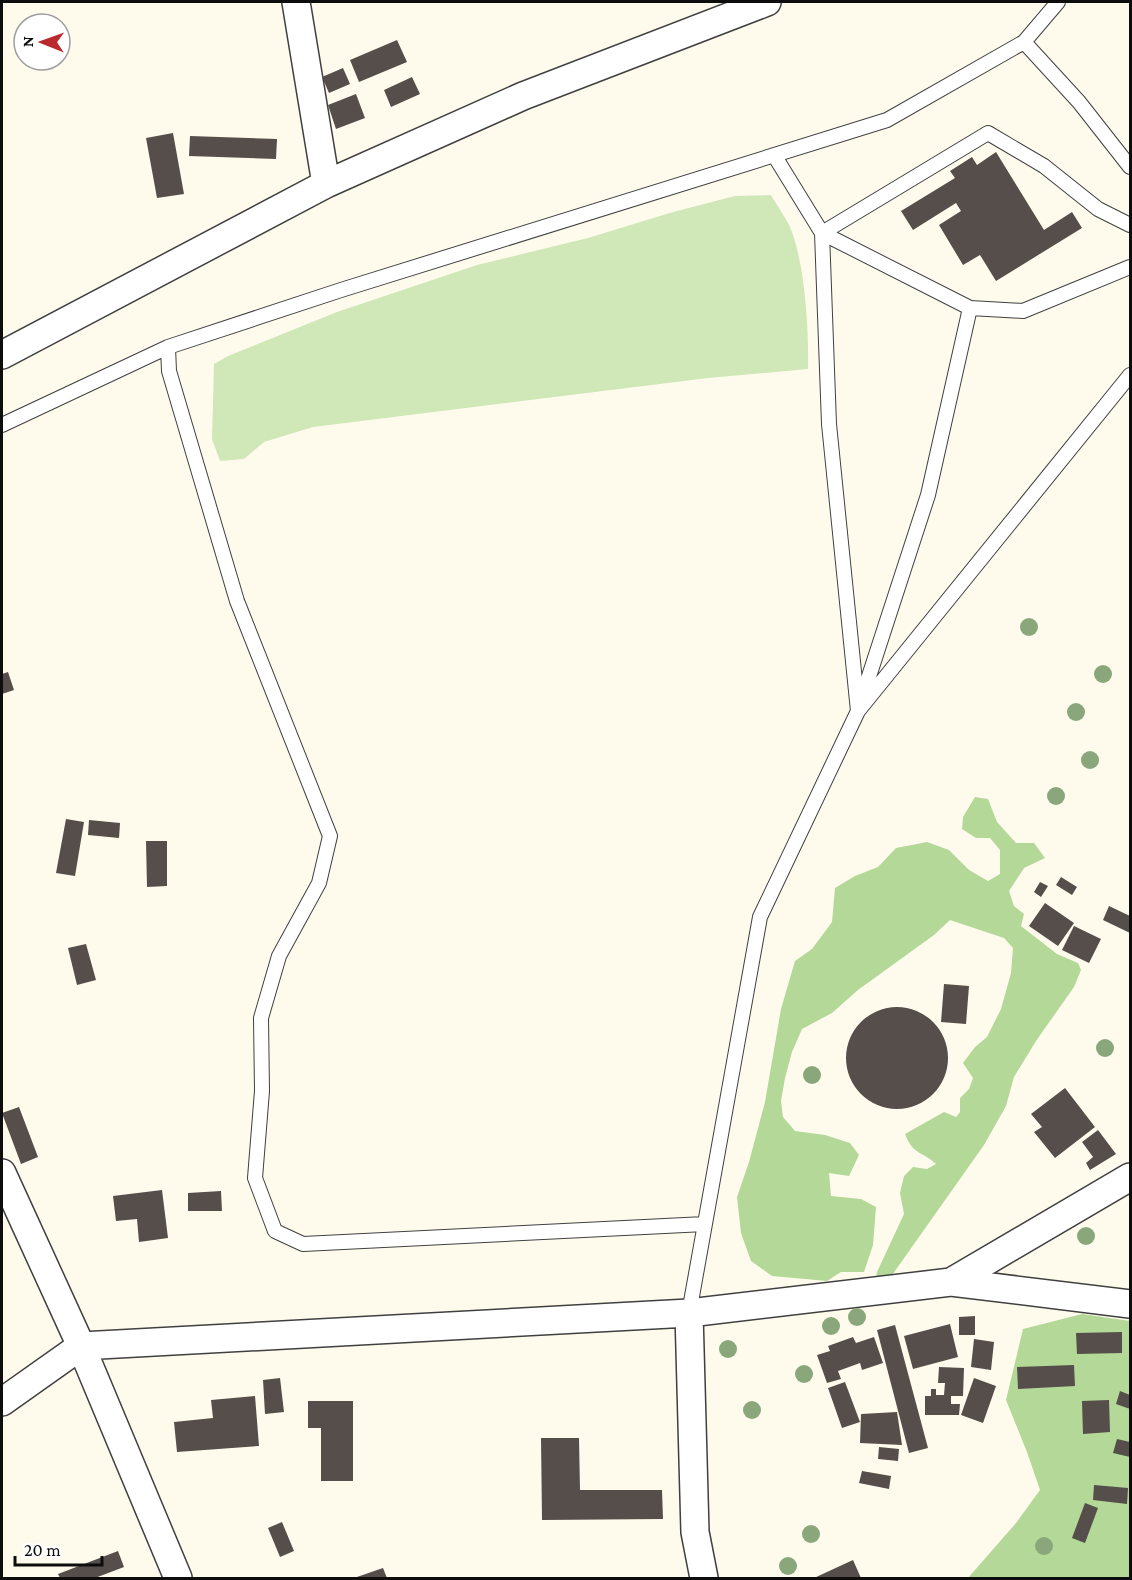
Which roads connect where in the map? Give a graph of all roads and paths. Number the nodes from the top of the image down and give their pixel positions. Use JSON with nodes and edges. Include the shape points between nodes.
{"nodes":[{"id":1,"x":296,"y":2,"type":"edge"},
{"id":2,"x":767,"y":2,"type":"edge"},
{"id":3,"x":1058,"y":2,"type":"edge"},
{"id":4,"x":1024,"y":42,"type":"junction"},
{"id":5,"x":774,"y":155,"type":"junction"},
{"id":6,"x":1131,"y":167,"type":"edge"},
{"id":7,"x":326,"y":184,"type":"junction"},
{"id":8,"x":1131,"y":225,"type":"edge"},
{"id":9,"x":822,"y":233,"type":"junction"},
{"id":10,"x":1131,"y":267,"type":"edge"},
{"id":11,"x":970,"y":308,"type":"junction"},
{"id":12,"x":168,"y":346,"type":"junction"},
{"id":13,"x":2,"y":355,"type":"edge"},
{"id":14,"x":1131,"y":375,"type":"edge"},
{"id":15,"x":2,"y":424,"type":"edge"},
{"id":16,"x":858,"y":711,"type":"junction"},
{"id":17,"x":2,"y":1173,"type":"edge"},
{"id":18,"x":1131,"y":1177,"type":"edge"},
{"id":19,"x":705,"y":1224,"type":"junction"},
{"id":20,"x":951,"y":1282,"type":"junction"},
{"id":21,"x":1131,"y":1304,"type":"edge"},
{"id":22,"x":689,"y":1313,"type":"junction"},
{"id":23,"x":81,"y":1346,"type":"junction"},
{"id":24,"x":2,"y":1402,"type":"edge"},
{"id":25,"x":178,"y":1578,"type":"edge"},
{"id":26,"x":704,"y":1578,"type":"edge"}],
"edges":[{"from":1,"to":7,"type":"street"},
{"from":2,"to":7,"type":"street","via":[[524,96]]},
{"from":3,"to":4,"type":"lane"},
{"from":4,"to":5,"type":"lane","via":[[887,120]]},
{"from":4,"to":6,"type":"lane"},
{"from":5,"to":9,"type":"lane"},
{"from":5,"to":12,"type":"lane"},
{"from":7,"to":13,"type":"street"},
{"from":8,"to":9,"type":"lane","via":[[1098,210],[1044,166],[988,133]]},
{"from":9,"to":11,"type":"lane"},
{"from":9,"to":16,"type":"lane","via":[[829,424]]},
{"from":10,"to":11,"type":"lane","via":[[1023,312]]},
{"from":11,"to":16,"type":"lane","via":[[928,495]]},
{"from":12,"to":15,"type":"lane"},
{"from":12,"to":19,"type":"lane","via":[[169,371],[237,600],[330,836],[319,883],[279,956],[261,1018],[255,1178],[275,1230],[303,1244]]},
{"from":14,"to":16,"type":"lane"},
{"from":16,"to":19,"type":"lane","via":[[760,917]]},
{"from":17,"to":23,"type":"street"},
{"from":18,"to":20,"type":"street"},
{"from":19,"to":22,"type":"lane"},
{"from":20,"to":21,"type":"street"},
{"from":20,"to":22,"type":"street"},
{"from":22,"to":23,"type":"street"},
{"from":22,"to":26,"type":"street","via":[[695,1532]]},
{"from":23,"to":24,"type":"street"},
{"from":23,"to":25,"type":"street"}]}
